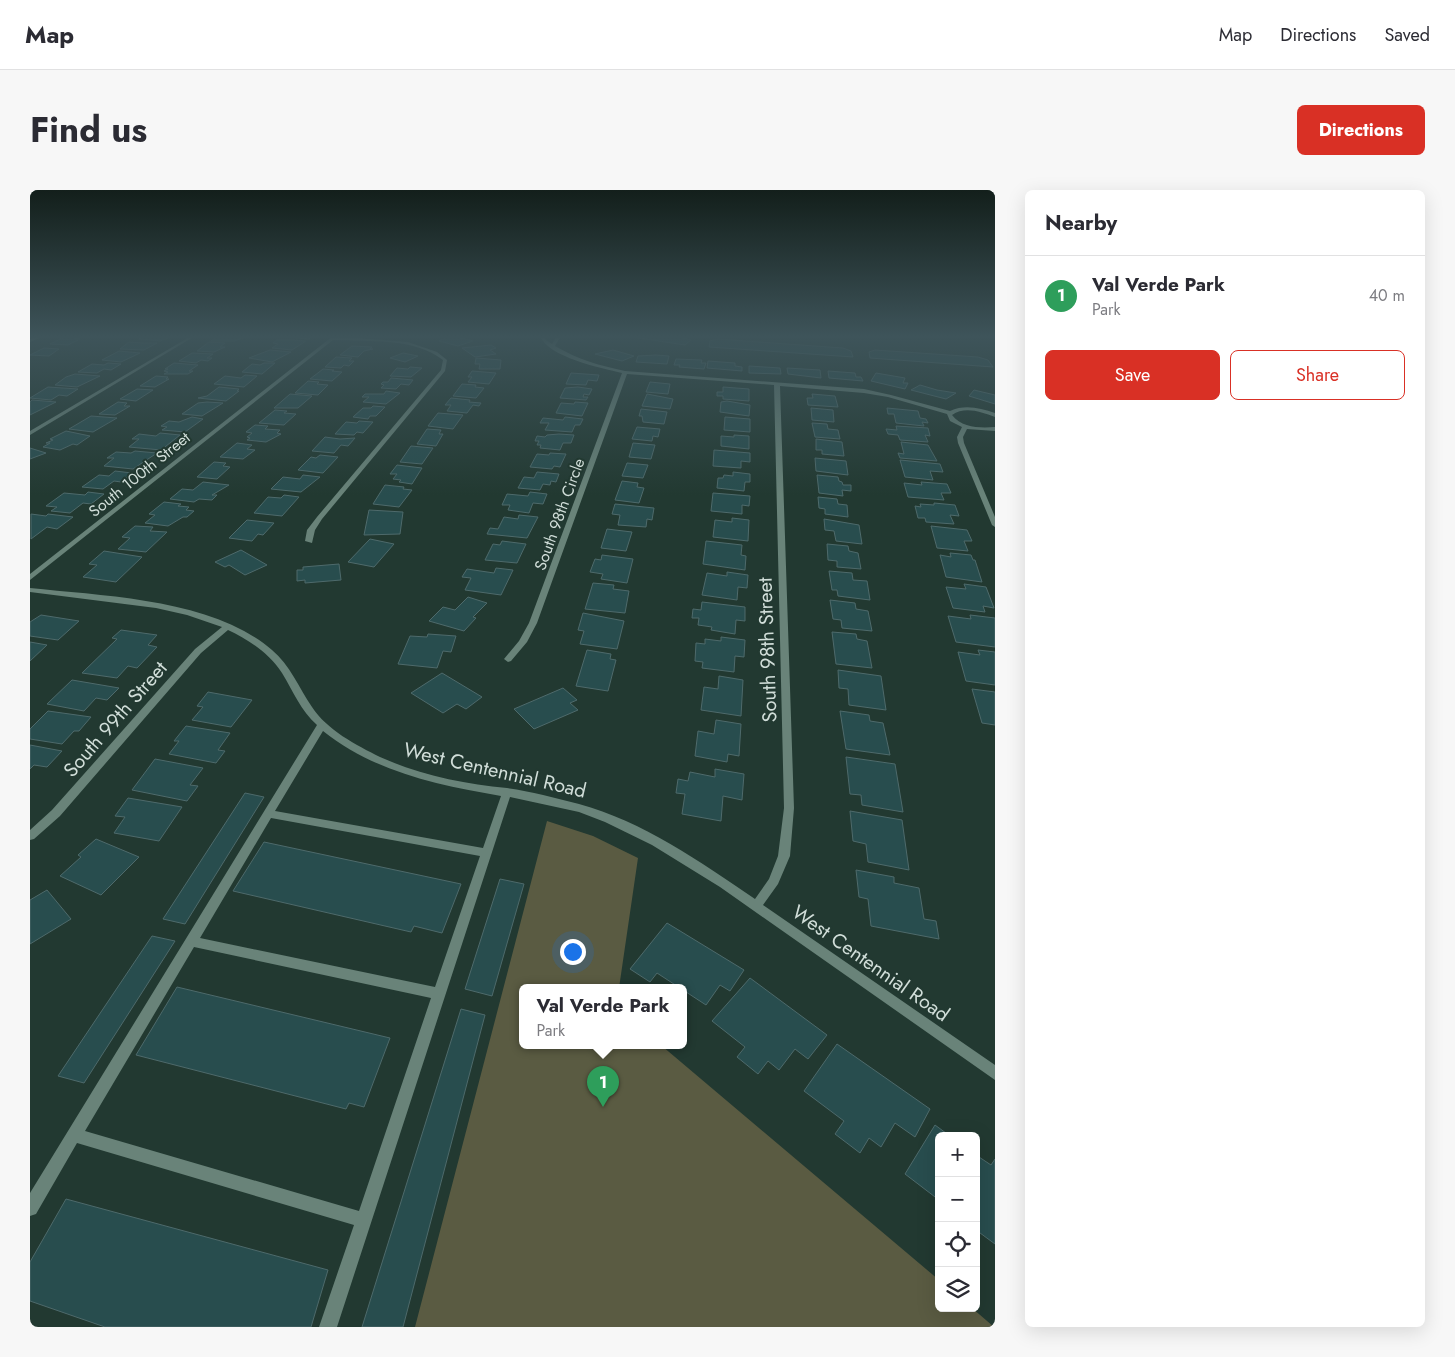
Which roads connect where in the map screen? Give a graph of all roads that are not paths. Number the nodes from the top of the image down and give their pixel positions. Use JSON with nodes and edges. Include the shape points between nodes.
{"nodes":[{"id":1,"x":104,"y":389,"type":"edge"},
{"id":2,"x":268,"y":389,"type":"edge"},
{"id":3,"x":427,"y":389,"type":"edge"},
{"id":4,"x":619,"y":389,"type":"edge"},
{"id":5,"x":777,"y":389,"type":"edge"},
{"id":6,"x":832,"y":389,"type":"edge"},
{"id":7,"x":950,"y":413,"type":"junction"},
{"id":8,"x":995,"y":415,"type":"edge"},
{"id":9,"x":965,"y":426,"type":"junction"},
{"id":10,"x":995,"y":429,"type":"edge"},
{"id":11,"x":30,"y":433,"type":"edge"},
{"id":12,"x":995,"y":525,"type":"edge"},
{"id":13,"x":309,"y":541,"type":"dead end"},
{"id":14,"x":30,"y":578,"type":"edge"},
{"id":15,"x":30,"y":590,"type":"edge"},
{"id":16,"x":228,"y":626,"type":"junction"},
{"id":17,"x":508,"y":659,"type":"dead end"},
{"id":18,"x":322,"y":724,"type":"junction"},
{"id":19,"x":507,"y":792,"type":"junction"},
{"id":20,"x":268,"y":814,"type":"junction"},
{"id":21,"x":30,"y":836,"type":"edge"},
{"id":22,"x":485,"y":853,"type":"junction"},
{"id":23,"x":756,"y":906,"type":"junction"},
{"id":24,"x":191,"y":941,"type":"junction"},
{"id":25,"x":439,"y":994,"type":"junction"},
{"id":26,"x":995,"y":1073,"type":"edge"},
{"id":27,"x":74,"y":1136,"type":"junction"},
{"id":28,"x":30,"y":1208,"type":"edge"},
{"id":29,"x":364,"y":1220,"type":"junction"},
{"id":30,"x":328,"y":1327,"type":"edge"}],
"edges":[{"from":1,"to":11,"type":"street"},
{"from":2,"to":14,"type":"street","name":"South 100th Street"},
{"from":3,"to":13,"type":"street","via":[[319,518],[311,530]]},
{"from":4,"to":17,"type":"street","name":"South 98th Circle","via":[[534,624]]},
{"from":5,"to":23,"type":"street","name":"South 98th Street","via":[[789,808],[784,856],[774,880]]},
{"from":6,"to":7,"type":"street","via":[[875,393]]},
{"from":7,"to":8,"type":"street","via":[[966,410]]},
{"from":7,"to":9,"type":"street","via":[[951,418]]},
{"from":9,"to":10,"type":"street"},
{"from":9,"to":12,"type":"street","via":[[961,443]]},
{"from":15,"to":16,"type":"street","name":"West Centennial Road","via":[[179,611]]},
{"from":16,"to":18,"type":"street","name":"West Centennial Road","via":[[258,642],[273,656]]},
{"from":16,"to":21,"type":"street","name":"South 99th Street","via":[[198,651],[56,813]]},
{"from":18,"to":19,"type":"street","name":"West Centennial Road","via":[[362,751],[403,770],[442,782]]},
{"from":18,"to":20,"type":"street"},
{"from":19,"to":22,"type":"street"},
{"from":19,"to":23,"type":"street","name":"West Centennial Road","via":[[568,804],[630,828],[676,853]]},
{"from":20,"to":22,"type":"street"},
{"from":20,"to":24,"type":"street"},
{"from":22,"to":25,"type":"street"},
{"from":23,"to":26,"type":"street","name":"West Centennial Road"},
{"from":24,"to":25,"type":"street"},
{"from":24,"to":27,"type":"street"},
{"from":25,"to":29,"type":"street"},
{"from":27,"to":28,"type":"street"},
{"from":27,"to":29,"type":"street"},
{"from":29,"to":30,"type":"street"}]}
